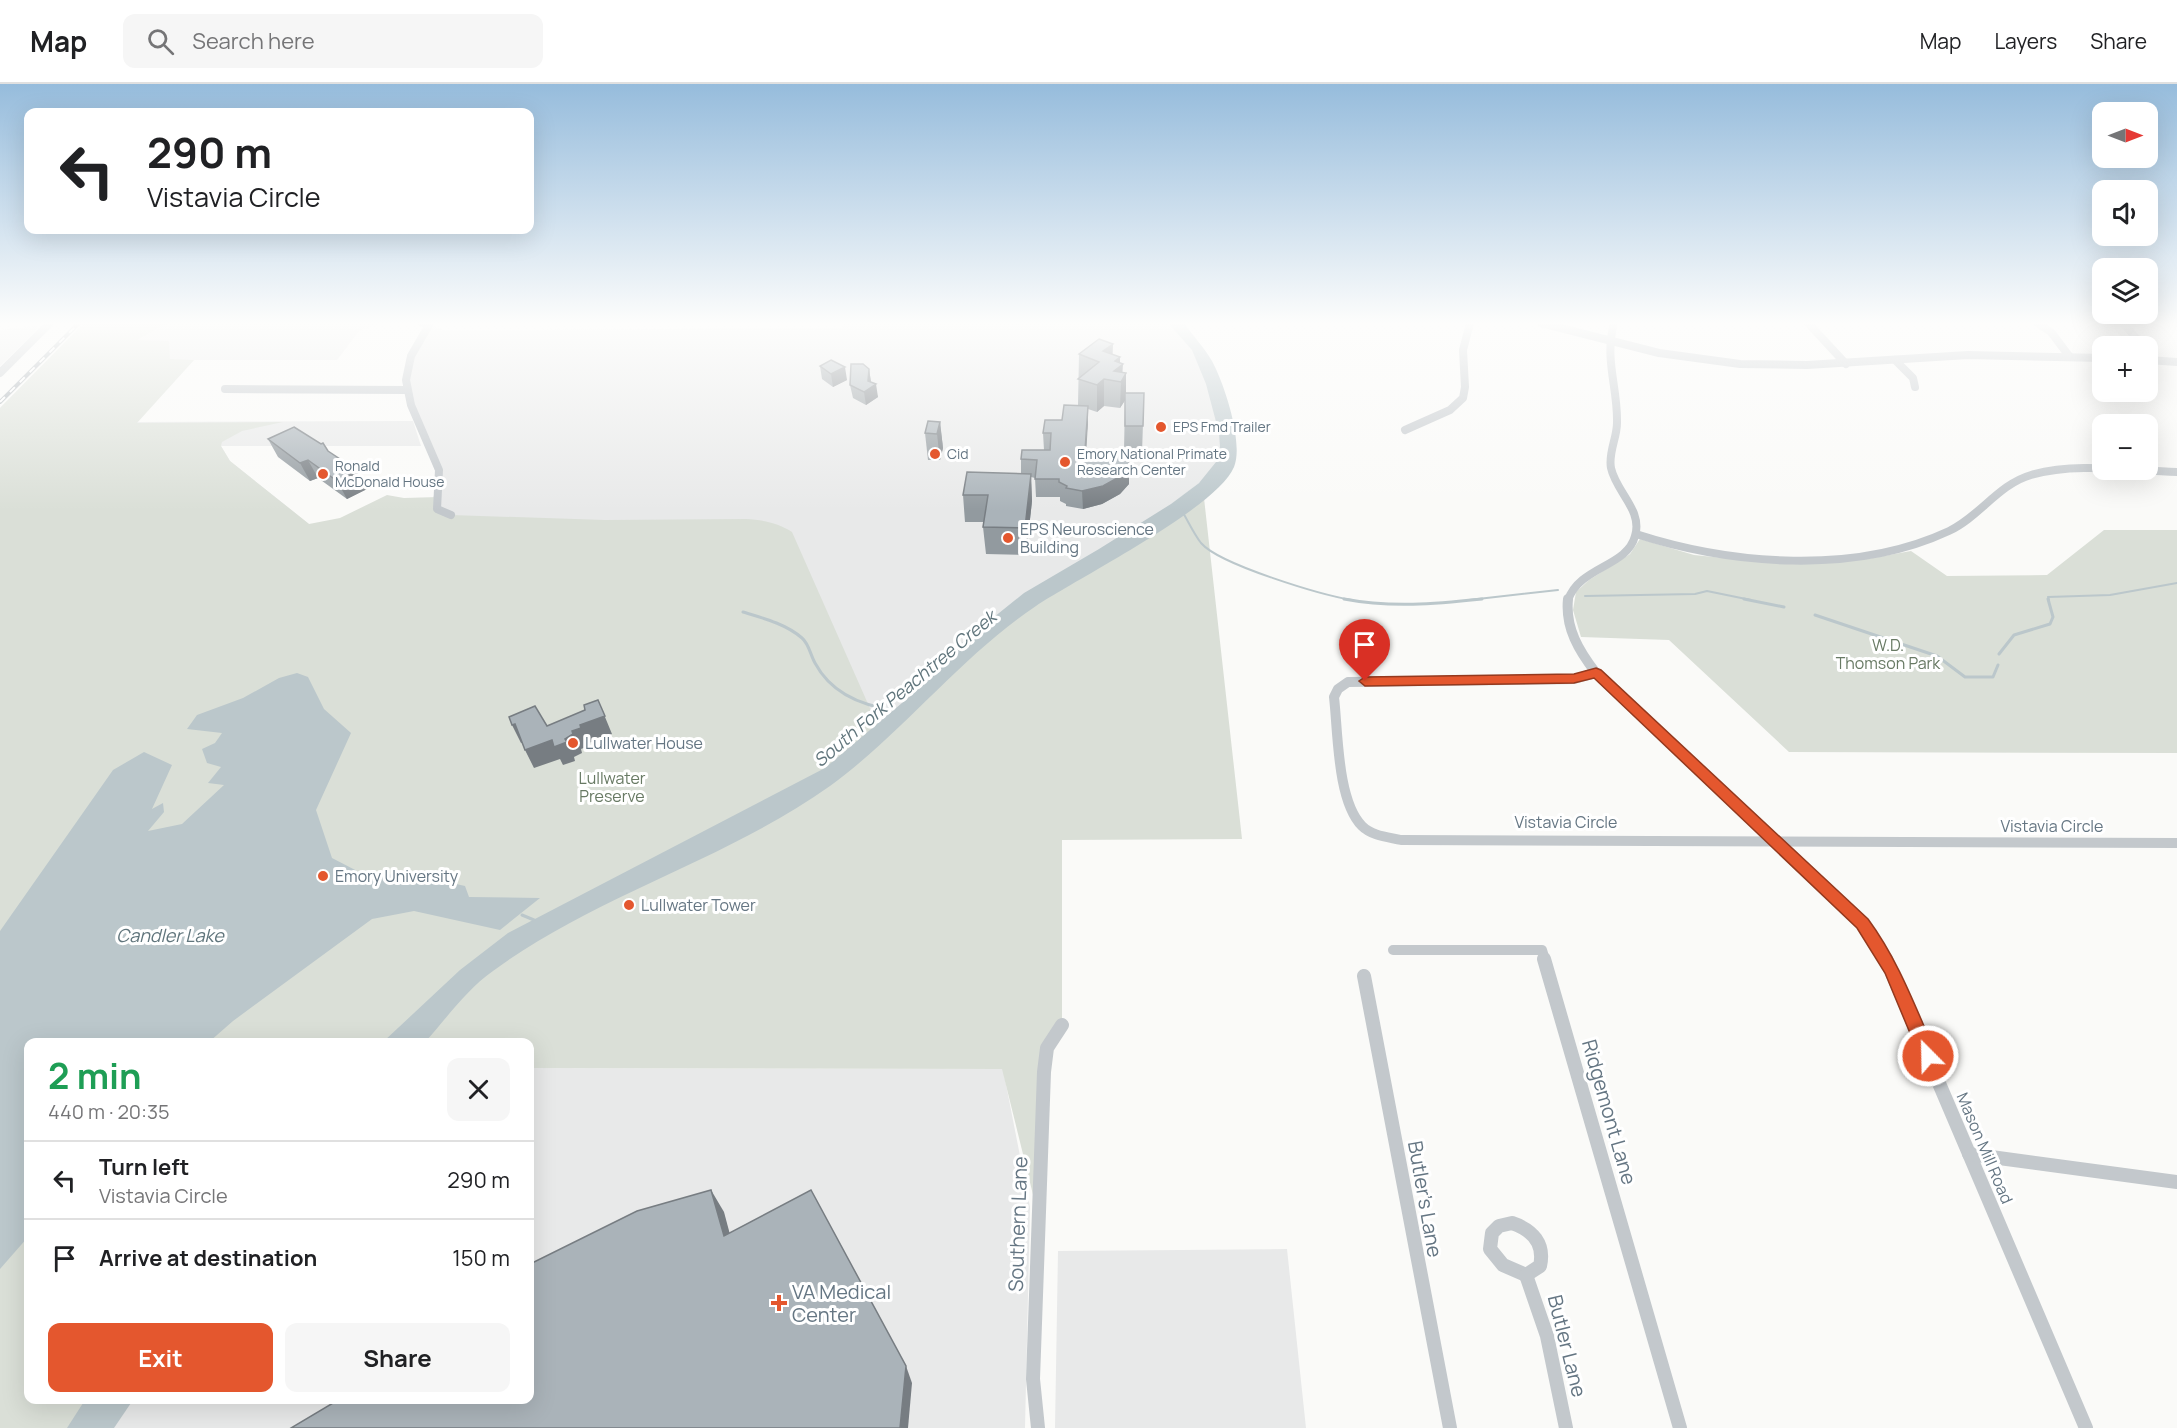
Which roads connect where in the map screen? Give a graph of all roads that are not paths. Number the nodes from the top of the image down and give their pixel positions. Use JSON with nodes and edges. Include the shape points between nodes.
{"nodes":[{"id":1,"x":407,"y":386,"type":"edge"},
{"id":2,"x":1465,"y":386,"type":"edge"},
{"id":3,"x":1612,"y":386,"type":"edge"},
{"id":4,"x":225,"y":389,"type":"dead end"},
{"id":5,"x":407,"y":390,"type":"junction"},
{"id":6,"x":1404,"y":429,"type":"dead end"},
{"id":7,"x":2177,"y":472,"type":"edge"},
{"id":8,"x":451,"y":515,"type":"dead end"},
{"id":9,"x":1636,"y":534,"type":"junction"},
{"id":10,"x":1596,"y":673,"type":"junction"},
{"id":11,"x":1774,"y":840,"type":"junction"},
{"id":12,"x":2177,"y":843,"type":"edge"},
{"id":13,"x":1393,"y":950,"type":"dead end"},
{"id":14,"x":1364,"y":976,"type":"dead end"},
{"id":15,"x":1062,"y":1025,"type":"dead end"},
{"id":16,"x":1969,"y":1155,"type":"junction"},
{"id":17,"x":2177,"y":1182,"type":"edge"},
{"id":18,"x":1526,"y":1275,"type":"dead end"},
{"id":19,"x":1037,"y":1423,"type":"edge"},
{"id":20,"x":1450,"y":1428,"type":"edge"},
{"id":21,"x":1566,"y":1428,"type":"edge"},
{"id":22,"x":1680,"y":1428,"type":"edge"},
{"id":23,"x":2086,"y":1428,"type":"edge"}],
"edges":[{"from":1,"to":5,"type":"street"},
{"from":2,"to":6,"type":"street","via":[[1462,401],[1452,409]]},
{"from":3,"to":9,"type":"street","via":[[1617,418],[1610,465],[1634,511]]},
{"from":4,"to":5,"type":"street"},
{"from":5,"to":8,"type":"street","via":[[439,470],[437,509]]},
{"from":7,"to":9,"type":"street","via":[[2067,471],[2030,476],[1967,521],[1934,538],[1866,555],[1743,557],[1694,551]]},
{"from":9,"to":10,"type":"street","name":"Mason Mill Road","via":[[1625,552],[1583,577],[1571,593],[1567,608],[1570,633],[1580,654]]},
{"from":10,"to":11,"type":"street","name":"Mason Mill Road"},
{"from":10,"to":11,"type":"street","name":"Vistavia Circle","via":[[1574,679],[1348,682],[1334,697],[1342,762],[1355,818],[1376,834],[1401,840]]},
{"from":11,"to":12,"type":"street","name":"Vistavia Circle"},
{"from":11,"to":16,"type":"street","name":"Mason Mill Road","via":[[1862,924],[1880,947]]},
{"from":13,"to":22,"type":"street","name":"Ridgemont Lane","via":[[1542,950]]},
{"from":14,"to":20,"type":"street","name":"Butler's Lane"},
{"from":15,"to":19,"type":"street","name":"Southern Lane","via":[[1047,1048],[1044,1072],[1034,1379]]},
{"from":16,"to":17,"type":"street"},
{"from":16,"to":23,"type":"street","name":"Mason Mill Road"},
{"from":18,"to":21,"type":"street","name":"Butler Lane","via":[[1547,1336]]}]}
